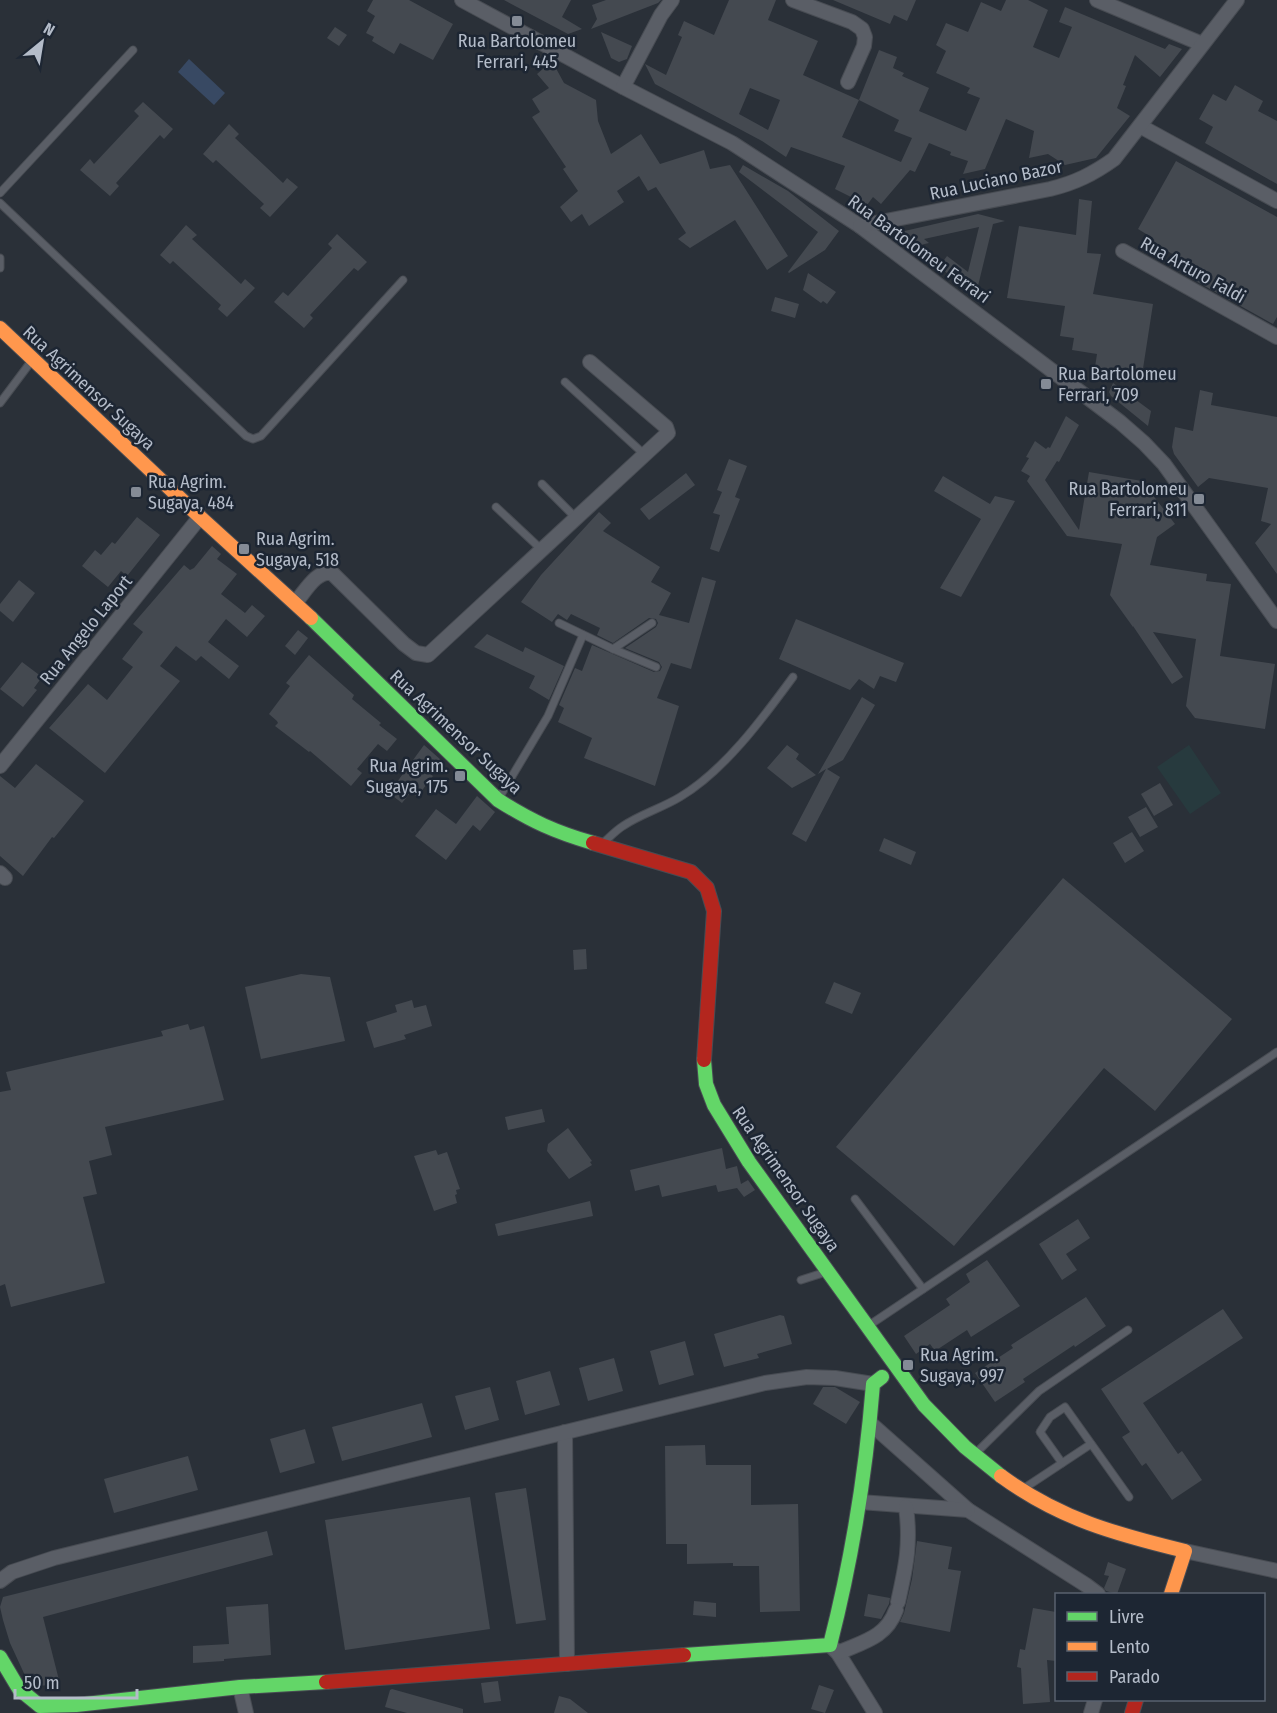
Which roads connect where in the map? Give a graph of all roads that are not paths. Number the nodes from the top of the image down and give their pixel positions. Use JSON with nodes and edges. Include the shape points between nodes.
{"nodes":[{"id":1,"x":462,"y":0,"type":"edge"},
{"id":2,"x":672,"y":0,"type":"edge"},
{"id":3,"x":793,"y":0,"type":"edge"},
{"id":4,"x":1097,"y":0,"type":"edge"},
{"id":5,"x":1237,"y":0,"type":"edge"},
{"id":6,"x":1202,"y":44,"type":"junction"},
{"id":7,"x":132,"y":50,"type":"dead end"},
{"id":8,"x":848,"y":82,"type":"dead end"},
{"id":9,"x":623,"y":87,"type":"junction"},
{"id":10,"x":1140,"y":126,"type":"junction"},
{"id":11,"x":0,"y":193,"type":"edge"},
{"id":12,"x":1277,"y":201,"type":"edge"},
{"id":13,"x":0,"y":203,"type":"edge"},
{"id":14,"x":860,"y":226,"type":"junction"},
{"id":15,"x":1123,"y":251,"type":"dead end"},
{"id":16,"x":0,"y":258,"type":"edge"},
{"id":17,"x":0,"y":268,"type":"edge"},
{"id":18,"x":402,"y":280,"type":"dead end"},
{"id":19,"x":0,"y":328,"type":"edge"},
{"id":20,"x":1277,"y":337,"type":"edge"},
{"id":21,"x":33,"y":359,"type":"junction"},
{"id":22,"x":590,"y":362,"type":"dead end"},
{"id":23,"x":565,"y":382,"type":"dead end"},
{"id":24,"x":0,"y":403,"type":"edge"},
{"id":25,"x":645,"y":455,"type":"junction"},
{"id":26,"x":542,"y":484,"type":"dead end"},
{"id":27,"x":496,"y":507,"type":"dead end"},
{"id":28,"x":200,"y":517,"type":"junction"},
{"id":29,"x":576,"y":518,"type":"junction"},
{"id":30,"x":542,"y":550,"type":"junction"},
{"id":31,"x":296,"y":603,"type":"junction"},
{"id":32,"x":1277,"y":621,"type":"edge"},
{"id":33,"x":559,"y":623,"type":"dead end"},
{"id":34,"x":652,"y":624,"type":"dead end"},
{"id":35,"x":583,"y":635,"type":"junction"},
{"id":36,"x":613,"y":649,"type":"junction"},
{"id":37,"x":656,"y":667,"type":"dead end"},
{"id":38,"x":793,"y":677,"type":"dead end"},
{"id":39,"x":0,"y":766,"type":"edge"},
{"id":40,"x":498,"y":800,"type":"junction"},
{"id":41,"x":600,"y":846,"type":"junction"},
{"id":42,"x":1277,"y":1052,"type":"edge"},
{"id":43,"x":855,"y":1199,"type":"dead end"},
{"id":44,"x":828,"y":1271,"type":"junction"},
{"id":45,"x":801,"y":1280,"type":"dead end"},
{"id":46,"x":922,"y":1289,"type":"junction"},
{"id":47,"x":868,"y":1326,"type":"junction"},
{"id":48,"x":1128,"y":1330,"type":"dead end"},
{"id":49,"x":885,"y":1375,"type":"junction"},
{"id":50,"x":870,"y":1423,"type":"junction"},
{"id":51,"x":565,"y":1432,"type":"junction"},
{"id":52,"x":1091,"y":1444,"type":"junction"},
{"id":53,"x":974,"y":1455,"type":"junction"},
{"id":54,"x":1062,"y":1463,"type":"junction"},
{"id":55,"x":1021,"y":1491,"type":"junction"},
{"id":56,"x":1129,"y":1497,"type":"dead end"},
{"id":57,"x":860,"y":1502,"type":"junction"},
{"id":58,"x":906,"y":1507,"type":"junction"},
{"id":59,"x":968,"y":1510,"type":"junction"},
{"id":60,"x":1185,"y":1551,"type":"junction"},
{"id":61,"x":1277,"y":1571,"type":"edge"},
{"id":62,"x":0,"y":1581,"type":"edge"},
{"id":63,"x":1097,"y":1593,"type":"edge"},
{"id":64,"x":1171,"y":1593,"type":"edge"},
{"id":65,"x":834,"y":1649,"type":"junction"},
{"id":66,"x":0,"y":1657,"type":"edge"},
{"id":67,"x":567,"y":1664,"type":"junction"},
{"id":68,"x":240,"y":1687,"type":"junction"},
{"id":69,"x":246,"y":1713,"type":"edge"},
{"id":70,"x":876,"y":1713,"type":"edge"}],
"edges":[{"from":1,"to":9,"type":"street","name":"Rua Bartolomeu Ferrari"},
{"from":2,"to":9,"type":"street"},
{"from":3,"to":8,"type":"street","via":[[862,29],[864,46]]},
{"from":4,"to":6,"type":"street"},
{"from":5,"to":6,"type":"street","name":"Rua Luciano Bazor"},
{"from":6,"to":10,"type":"street","name":"Rua Luciano Bazor"},
{"from":7,"to":11,"type":"lane"},
{"from":9,"to":14,"type":"street","name":"Rua Bartolomeu Ferrari","via":[[732,143]]},
{"from":10,"to":12,"type":"street"},
{"from":10,"to":14,"type":"street","name":"Rua Luciano Bazor","via":[[1114,159],[1069,185]]},
{"from":13,"to":18,"type":"lane","via":[[253,439],[261,436]]},
{"from":14,"to":32,"type":"street","name":"Rua Bartolomeu Ferrari","via":[[1144,443],[1164,464]]},
{"from":15,"to":20,"type":"street","name":"Rua Arturo Faldi"},
{"from":16,"to":17,"type":"lane"},
{"from":19,"to":21,"type":"main road","name":"Rua Agrimensor Sugaya"},
{"from":21,"to":24,"type":"lane"},
{"from":21,"to":28,"type":"main road","name":"Rua Agrimensor Sugaya"},
{"from":22,"to":25,"type":"street","via":[[666,427],[668,433]]},
{"from":23,"to":25,"type":"lane"},
{"from":25,"to":29,"type":"street"},
{"from":26,"to":29,"type":"lane"},
{"from":27,"to":30,"type":"lane"},
{"from":28,"to":31,"type":"main road","name":"Rua Agrimensor Sugaya"},
{"from":28,"to":39,"type":"street","name":"Rua Angelo Laport"},
{"from":29,"to":30,"type":"street"},
{"from":30,"to":31,"type":"street","via":[[428,656],[405,644],[332,573],[318,576]]},
{"from":31,"to":40,"type":"main road","name":"Rua Agrimensor Sugaya"},
{"from":33,"to":35,"type":"lane"},
{"from":34,"to":36,"type":"lane"},
{"from":35,"to":36,"type":"lane"},
{"from":35,"to":40,"type":"lane","via":[[548,716]]},
{"from":36,"to":37,"type":"lane"},
{"from":38,"to":41,"type":"lane","via":[[725,760],[706,777],[681,796],[621,827]]},
{"from":40,"to":41,"type":"main road","name":"Rua Agrimensor Sugaya","via":[[529,820]]},
{"from":41,"to":44,"type":"main road","name":"Rua Agrimensor Sugaya","via":[[691,872],[710,890],[714,911],[704,1044],[706,1084],[727,1128]]},
{"from":42,"to":46,"type":"lane"},
{"from":43,"to":46,"type":"lane"},
{"from":44,"to":45,"type":"lane"},
{"from":44,"to":47,"type":"main road","name":"Rua Agrimensor Sugaya"},
{"from":46,"to":47,"type":"lane"},
{"from":47,"to":49,"type":"main road","name":"Rua Agrimensor Sugaya"},
{"from":48,"to":53,"type":"lane","via":[[1039,1391]]},
{"from":49,"to":50,"type":"main road"},
{"from":49,"to":51,"type":"street","via":[[807,1377],[765,1383]]},
{"from":49,"to":53,"type":"main road","name":"Rua Agrimensor Sugaya","via":[[924,1405]]},
{"from":50,"to":57,"type":"main road"},
{"from":50,"to":59,"type":"street"},
{"from":51,"to":62,"type":"street","via":[[54,1558],[12,1572]]},
{"from":51,"to":67,"type":"street"},
{"from":52,"to":54,"type":"lane"},
{"from":52,"to":54,"type":"lane","via":[[1065,1407],[1050,1417],[1040,1432]]},
{"from":52,"to":56,"type":"lane"},
{"from":53,"to":55,"type":"main road","name":"Rua Agrimensor Sugaya"},
{"from":54,"to":55,"type":"lane"},
{"from":55,"to":60,"type":"main road","name":"Rua Agrimensor Sugaya","via":[[1113,1533]]},
{"from":57,"to":58,"type":"street"},
{"from":57,"to":65,"type":"main road"},
{"from":58,"to":59,"type":"street"},
{"from":58,"to":65,"type":"street","via":[[908,1554],[891,1623],[882,1633]]},
{"from":59,"to":63,"type":"street"},
{"from":60,"to":61,"type":"street","name":"Rua Agrimensor Sugaya"},
{"from":60,"to":64,"type":"main road"},
{"from":65,"to":67,"type":"main road"},
{"from":65,"to":70,"type":"street"},
{"from":66,"to":68,"type":"main road","via":[[19,1689],[40,1706],[76,1706]]},
{"from":67,"to":68,"type":"main road"},
{"from":68,"to":69,"type":"street"}]}
